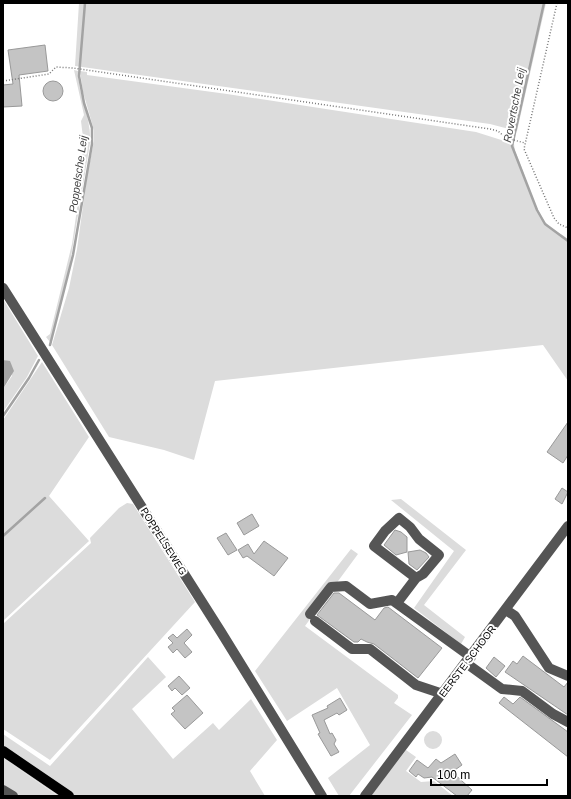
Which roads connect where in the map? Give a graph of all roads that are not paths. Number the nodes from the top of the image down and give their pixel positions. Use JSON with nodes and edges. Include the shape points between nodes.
{"nodes":[{"id":1,"x":3,"y":288,"type":"edge"},
{"id":2,"x":568,"y":526,"type":"edge"},
{"id":3,"x":416,"y":578,"type":"junction"},
{"id":4,"x":397,"y":603,"type":"junction"},
{"id":5,"x":506,"y":610,"type":"junction"},
{"id":6,"x":469,"y":660,"type":"junction"},
{"id":7,"x":568,"y":676,"type":"edge"},
{"id":8,"x":443,"y":694,"type":"junction"},
{"id":9,"x":568,"y":722,"type":"edge"},
{"id":10,"x":3,"y":751,"type":"edge"},
{"id":11,"x":3,"y":790,"type":"edge"},
{"id":12,"x":13,"y":796,"type":"edge"},
{"id":13,"x":69,"y":796,"type":"edge"},
{"id":14,"x":322,"y":796,"type":"edge"},
{"id":15,"x":365,"y":796,"type":"edge"}],
"edges":[{"from":1,"to":14,"type":"street","name":"POPPELSEWEG","via":[[217,625]]},
{"from":2,"to":5,"type":"street","name":"EERSTE SCHOOR"},
{"from":3,"to":3,"type":"street","via":[[423,574],[439,555],[399,518],[374,546]]},
{"from":3,"to":4,"type":"street"},
{"from":4,"to":6,"type":"street"},
{"from":4,"to":8,"type":"street","via":[[392,600],[370,604],[346,586],[331,586],[312,618],[352,649],[370,649],[416,685]]},
{"from":5,"to":6,"type":"street","name":"EERSTE SCHOOR"},
{"from":5,"to":7,"type":"street","via":[[515,616],[549,668]]},
{"from":6,"to":8,"type":"street","name":"EERSTE SCHOOR"},
{"from":6,"to":9,"type":"street","via":[[502,689],[522,691]]},
{"from":8,"to":15,"type":"street","name":"EERSTE SCHOOR"},
{"from":10,"to":13,"type":"main road"},
{"from":11,"to":12,"type":"street"}]}
